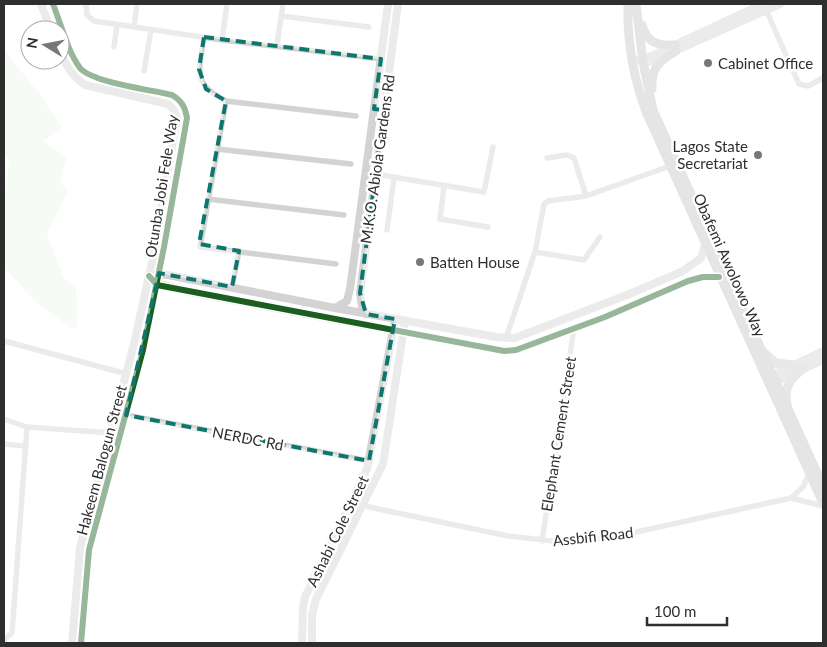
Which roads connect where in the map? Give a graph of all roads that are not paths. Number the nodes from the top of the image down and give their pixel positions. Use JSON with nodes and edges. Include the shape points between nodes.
{"nodes":[{"id":1,"x":41,"y":4,"type":"edge"},
{"id":2,"x":53,"y":4,"type":"edge"},
{"id":3,"x":86,"y":4,"type":"edge"},
{"id":4,"x":137,"y":4,"type":"edge"},
{"id":5,"x":227,"y":4,"type":"edge"},
{"id":6,"x":283,"y":4,"type":"edge"},
{"id":7,"x":388,"y":4,"type":"edge"},
{"id":8,"x":398,"y":4,"type":"edge"},
{"id":9,"x":628,"y":4,"type":"edge"},
{"id":10,"x":637,"y":4,"type":"edge"},
{"id":11,"x":780,"y":4,"type":"edge"},
{"id":12,"x":764,"y":7,"type":"edge"},
{"id":13,"x":281,"y":16,"type":"junction"},
{"id":14,"x":47,"y":20,"type":"edge"},
{"id":15,"x":117,"y":25,"type":"junction"},
{"id":16,"x":134,"y":27,"type":"junction"},
{"id":17,"x":369,"y":27,"type":"dead end"},
{"id":18,"x":151,"y":30,"type":"junction"},
{"id":19,"x":204,"y":37,"type":"junction"},
{"id":20,"x":222,"y":40,"type":"junction"},
{"id":21,"x":277,"y":46,"type":"junction"},
{"id":22,"x":114,"y":47,"type":"dead end"},
{"id":23,"x":676,"y":48,"type":"junction"},
{"id":24,"x":381,"y":59,"type":"junction"},
{"id":25,"x":632,"y":59,"type":"junction"},
{"id":26,"x":643,"y":62,"type":"junction"},
{"id":27,"x":68,"y":70,"type":"edge"},
{"id":28,"x":144,"y":71,"type":"dead end"},
{"id":29,"x":823,"y":78,"type":"edge"},
{"id":30,"x":636,"y":82,"type":"junction"},
{"id":31,"x":121,"y":83,"type":"junction"},
{"id":32,"x":119,"y":93,"type":"junction"},
{"id":33,"x":226,"y":101,"type":"junction"},
{"id":34,"x":374,"y":109,"type":"junction"},
{"id":35,"x":384,"y":110,"type":"junction"},
{"id":36,"x":654,"y":110,"type":"junction"},
{"id":37,"x":356,"y":116,"type":"dead end"},
{"id":38,"x":493,"y":147,"type":"dead end"},
{"id":39,"x":217,"y":149,"type":"junction"},
{"id":40,"x":547,"y":158,"type":"dead end"},
{"id":41,"x":351,"y":164,"type":"dead end"},
{"id":42,"x":670,"y":166,"type":"junction"},
{"id":43,"x":375,"y":174,"type":"junction"},
{"id":44,"x":394,"y":178,"type":"junction"},
{"id":45,"x":444,"y":186,"type":"junction"},
{"id":46,"x":586,"y":196,"type":"junction"},
{"id":47,"x":208,"y":199,"type":"junction"},
{"id":48,"x":344,"y":216,"type":"dead end"},
{"id":49,"x":488,"y":227,"type":"dead end"},
{"id":50,"x":387,"y":230,"type":"dead end"},
{"id":51,"x":600,"y":237,"type":"dead end"},
{"id":52,"x":705,"y":245,"type":"junction"},
{"id":53,"x":239,"y":251,"type":"junction"},
{"id":54,"x":535,"y":252,"type":"junction"},
{"id":55,"x":336,"y":264,"type":"dead end"},
{"id":56,"x":159,"y":273,"type":"junction"},
{"id":57,"x":149,"y":276,"type":"junction"},
{"id":58,"x":719,"y":277,"type":"junction"},
{"id":59,"x":668,"y":278,"type":"junction"},
{"id":60,"x":198,"y":280,"type":"junction"},
{"id":61,"x":157,"y":285,"type":"junction"},
{"id":62,"x":232,"y":287,"type":"junction"},
{"id":63,"x":673,"y":288,"type":"junction"},
{"id":64,"x":195,"y":293,"type":"junction"},
{"id":65,"x":335,"y":308,"type":"junction"},
{"id":66,"x":366,"y":314,"type":"junction"},
{"id":67,"x":395,"y":319,"type":"junction"},
{"id":68,"x":405,"y":321,"type":"junction"},
{"id":69,"x":574,"y":328,"type":"junction"},
{"id":70,"x":393,"y":330,"type":"junction"},
{"id":71,"x":404,"y":332,"type":"junction"},
{"id":72,"x":506,"y":338,"type":"junction"},
{"id":73,"x":4,"y":341,"type":"edge"},
{"id":74,"x":762,"y":351,"type":"junction"},
{"id":75,"x":823,"y":351,"type":"edge"},
{"id":76,"x":823,"y":360,"type":"edge"},
{"id":77,"x":387,"y":366,"type":"junction"},
{"id":78,"x":799,"y":367,"type":"junction"},
{"id":79,"x":398,"y":368,"type":"junction"},
{"id":80,"x":127,"y":374,"type":"junction"},
{"id":81,"x":770,"y":380,"type":"junction"},
{"id":82,"x":788,"y":410,"type":"junction"},
{"id":83,"x":126,"y":415,"type":"junction"},
{"id":84,"x":4,"y":419,"type":"edge"},
{"id":85,"x":27,"y":427,"type":"junction"},
{"id":86,"x":112,"y":433,"type":"junction"},
{"id":87,"x":4,"y":444,"type":"edge"},
{"id":88,"x":26,"y":446,"type":"junction"},
{"id":89,"x":369,"y":461,"type":"junction"},
{"id":90,"x":809,"y":473,"type":"junction"},
{"id":91,"x":98,"y":481,"type":"junction"},
{"id":92,"x":107,"y":484,"type":"junction"},
{"id":93,"x":823,"y":486,"type":"edge"},
{"id":94,"x":791,"y":498,"type":"junction"},
{"id":95,"x":823,"y":504,"type":"edge"},
{"id":96,"x":364,"y":506,"type":"junction"},
{"id":97,"x":542,"y":541,"type":"junction"},
{"id":98,"x":4,"y":640,"type":"edge"},
{"id":99,"x":72,"y":643,"type":"edge"},
{"id":100,"x":81,"y":643,"type":"edge"},
{"id":101,"x":302,"y":643,"type":"edge"},
{"id":102,"x":312,"y":643,"type":"edge"}],
"edges":[{"from":1,"to":14,"type":"street"},
{"from":2,"to":31,"type":"street","name":"Otunba Jobi Fele Way","via":[[81,69],[89,75]]},
{"from":3,"to":15,"type":"street","via":[[85,11],[90,19]]},
{"from":4,"to":16,"type":"street"},
{"from":5,"to":20,"type":"street"},
{"from":6,"to":13,"type":"street"},
{"from":7,"to":24,"type":"street","name":"M.K.O. Abiola Gardens Rd"},
{"from":8,"to":35,"type":"street","name":"M.K.O. Abiola Gardens Rd"},
{"from":9,"to":25,"type":"main road","name":"Obafemi Awolowo Way"},
{"from":10,"to":23,"type":"main road","via":[[648,39]]},
{"from":10,"to":26,"type":"main road","name":"Obafemi Awolowo Way"},
{"from":11,"to":12,"type":"street"},
{"from":12,"to":23,"type":"street"},
{"from":12,"to":29,"type":"street","via":[[799,84],[808,86]]},
{"from":13,"to":17,"type":"street"},
{"from":13,"to":21,"type":"street"},
{"from":15,"to":16,"type":"street"},
{"from":15,"to":22,"type":"street"},
{"from":16,"to":18,"type":"street"},
{"from":18,"to":19,"type":"street"},
{"from":18,"to":28,"type":"street"},
{"from":19,"to":20,"type":"street"},
{"from":19,"to":33,"type":"street","via":[[200,81],[206,89]]},
{"from":20,"to":21,"type":"street"},
{"from":21,"to":24,"type":"street"},
{"from":23,"to":26,"type":"street","via":[[649,56]]},
{"from":23,"to":36,"type":"main road","via":[[660,61],[652,73]]},
{"from":24,"to":34,"type":"street","name":"M.K.O. Abiola Gardens Rd"},
{"from":25,"to":26,"type":"street"},
{"from":25,"to":30,"type":"main road","name":"Obafemi Awolowo Way"},
{"from":26,"to":30,"type":"street"},
{"from":26,"to":36,"type":"main road","name":"Obafemi Awolowo Way"},
{"from":27,"to":32,"type":"street","name":"Otunba Jobi Fele Way","via":[[76,79],[92,87]]},
{"from":30,"to":42,"type":"main road","name":"Obafemi Awolowo Way","via":[[646,114]]},
{"from":31,"to":32,"type":"street"},
{"from":31,"to":56,"type":"street","name":"Otunba Jobi Fele Way","via":[[172,95],[185,107],[186,128]]},
{"from":32,"to":57,"type":"street","name":"Otunba Jobi Fele Way","via":[[168,104],[177,118]]},
{"from":33,"to":37,"type":"street"},
{"from":33,"to":39,"type":"street"},
{"from":34,"to":35,"type":"street"},
{"from":34,"to":65,"type":"street","name":"M.K.O. Abiola Gardens Rd","via":[[350,289],[346,301]]},
{"from":35,"to":43,"type":"street","name":"M.K.O. Abiola Gardens Rd"},
{"from":36,"to":74,"type":"main road","name":"Obafemi Awolowo Way"},
{"from":38,"to":45,"type":"street","via":[[484,192]]},
{"from":39,"to":41,"type":"street"},
{"from":39,"to":47,"type":"street"},
{"from":40,"to":46,"type":"street","via":[[567,155],[574,158]]},
{"from":42,"to":46,"type":"street"},
{"from":42,"to":52,"type":"main road","name":"Obafemi Awolowo Way"},
{"from":43,"to":44,"type":"street"},
{"from":43,"to":66,"type":"street","name":"M.K.O. Abiola Gardens Rd","via":[[360,293]]},
{"from":44,"to":45,"type":"street"},
{"from":44,"to":50,"type":"street"},
{"from":45,"to":49,"type":"street","via":[[440,219]]},
{"from":46,"to":54,"type":"street","via":[[544,204]]},
{"from":47,"to":48,"type":"street"},
{"from":47,"to":53,"type":"street","via":[[200,246]]},
{"from":51,"to":54,"type":"street","via":[[584,260]]},
{"from":52,"to":58,"type":"main road","name":"Obafemi Awolowo Way"},
{"from":52,"to":59,"type":"street","via":[[696,263]]},
{"from":53,"to":55,"type":"street"},
{"from":53,"to":62,"type":"street"},
{"from":54,"to":72,"type":"street"},
{"from":56,"to":57,"type":"street"},
{"from":56,"to":60,"type":"street"},
{"from":56,"to":61,"type":"street","name":"Otunba Jobi Fele Way"},
{"from":57,"to":61,"type":"street"},
{"from":57,"to":80,"type":"street","name":"Hakeem Balogun Street"},
{"from":58,"to":63,"type":"street","via":[[703,277]]},
{"from":58,"to":81,"type":"main road","name":"Obafemi Awolowo Way"},
{"from":59,"to":63,"type":"street"},
{"from":59,"to":72,"type":"street","via":[[515,338]]},
{"from":60,"to":62,"type":"street"},
{"from":60,"to":64,"type":"street"},
{"from":61,"to":64,"type":"street"},
{"from":61,"to":83,"type":"street","name":"Hakeem Balogun Street"},
{"from":62,"to":65,"type":"street"},
{"from":63,"to":69,"type":"street"},
{"from":64,"to":70,"type":"street"},
{"from":65,"to":66,"type":"street"},
{"from":66,"to":67,"type":"street"},
{"from":67,"to":68,"type":"street"},
{"from":67,"to":70,"type":"street","name":"Ashabi Cole Street"},
{"from":68,"to":71,"type":"street","name":"Ashabi Cole Street"},
{"from":68,"to":72,"type":"street"},
{"from":69,"to":71,"type":"street","via":[[516,350],[504,351]]},
{"from":69,"to":97,"type":"street","name":"Elephant Cement Street"},
{"from":70,"to":71,"type":"street"},
{"from":70,"to":77,"type":"street","name":"Ashabi Cole Street"},
{"from":71,"to":79,"type":"street","name":"Ashabi Cole Street"},
{"from":73,"to":80,"type":"street"},
{"from":74,"to":78,"type":"main road","via":[[776,363]]},
{"from":74,"to":81,"type":"main road","name":"Obafemi Awolowo Way"},
{"from":75,"to":78,"type":"street"},
{"from":76,"to":78,"type":"street"},
{"from":77,"to":79,"type":"street"},
{"from":77,"to":89,"type":"street","name":"Ashabi Cole Street"},
{"from":78,"to":81,"type":"street"},
{"from":78,"to":82,"type":"main road","via":[[787,387]]},
{"from":79,"to":96,"type":"street","name":"Ashabi Cole Street","via":[[383,464]]},
{"from":80,"to":86,"type":"street","name":"Hakeem Balogun Street"},
{"from":81,"to":82,"type":"main road","name":"Obafemi Awolowo Way"},
{"from":81,"to":90,"type":"main road","name":"Obafemi Awolowo Way"},
{"from":82,"to":93,"type":"main road","name":"Obafemi Awolowo Way"},
{"from":83,"to":89,"type":"street","name":"NERDC Rd"},
{"from":83,"to":92,"type":"street","name":"Hakeem Balogun Street"},
{"from":84,"to":85,"type":"street","name":"Hakeem Balogun Street"},
{"from":85,"to":86,"type":"street","name":"Hakeem Balogun Street"},
{"from":85,"to":88,"type":"street"},
{"from":86,"to":91,"type":"street","name":"Hakeem Balogun Street"},
{"from":87,"to":88,"type":"street"},
{"from":88,"to":98,"type":"street","via":[[12,633]]},
{"from":89,"to":101,"type":"street","name":"Ashabi Cole Street","via":[[358,491],[305,597]]},
{"from":90,"to":94,"type":"street"},
{"from":90,"to":95,"type":"main road","name":"Obafemi Awolowo Way"},
{"from":91,"to":92,"type":"street"},
{"from":91,"to":99,"type":"street","name":"Hakeem Balogun Street","via":[[80,548]]},
{"from":92,"to":100,"type":"street","name":"Hakeem Balogun Street","via":[[87,565]]},
{"from":94,"to":95,"type":"street"},
{"from":94,"to":97,"type":"street","name":"Assbifi Road","via":[[609,538]]},
{"from":96,"to":97,"type":"street","name":"Assbifi Road"},
{"from":96,"to":102,"type":"street","name":"Ashabi Cole Street","via":[[316,599]]}]}
